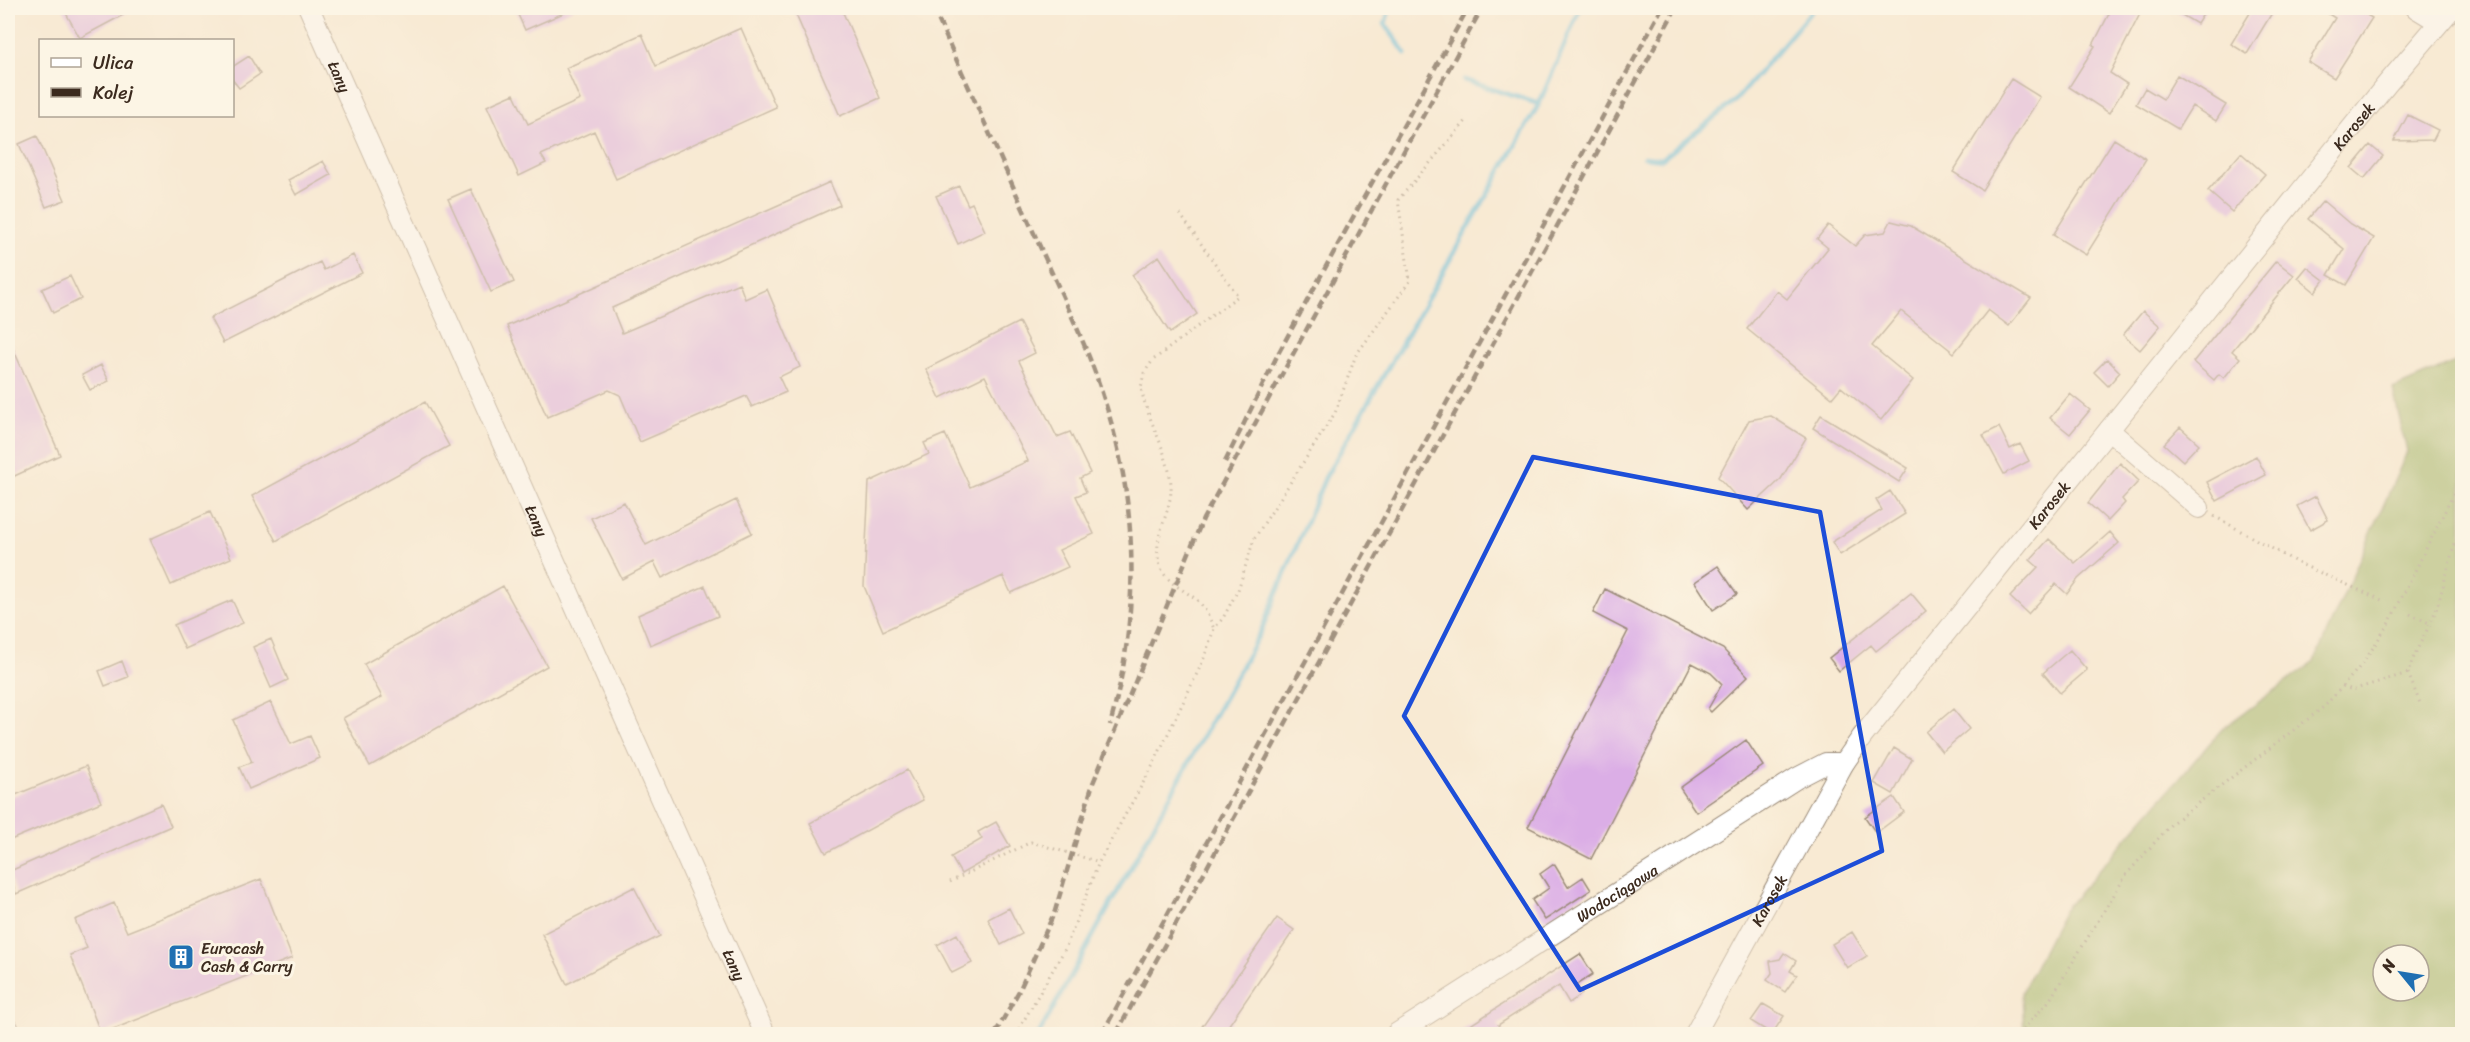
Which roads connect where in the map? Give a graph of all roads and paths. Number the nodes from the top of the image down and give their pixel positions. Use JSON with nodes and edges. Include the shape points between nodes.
{"nodes":[{"id":1,"x":309,"y":8,"type":"edge"},
{"id":2,"x":2416,"y":8,"type":"edge"},
{"id":3,"x":2452,"y":8,"type":"edge"},
{"id":4,"x":2439,"y":22,"type":"junction"},
{"id":5,"x":1467,"y":120,"type":"dead end"},
{"id":6,"x":1180,"y":214,"type":"dead end"},
{"id":7,"x":2109,"y":430,"type":"junction"},
{"id":8,"x":2463,"y":477,"type":"edge"},
{"id":9,"x":2199,"y":508,"type":"joint"},
{"id":10,"x":2463,"y":523,"type":"edge"},
{"id":11,"x":2384,"y":601,"type":"dead end"},
{"id":12,"x":2410,"y":614,"type":"dead end"},
{"id":13,"x":2428,"y":623,"type":"junction"},
{"id":14,"x":1214,"y":629,"type":"junction"},
{"id":15,"x":2408,"y":673,"type":"junction"},
{"id":16,"x":2343,"y":686,"type":"junction"},
{"id":17,"x":2421,"y":706,"type":"dead end"},
{"id":18,"x":1844,"y":764,"type":"junction"},
{"id":19,"x":1098,"y":862,"type":"junction"},
{"id":20,"x":950,"y":882,"type":"dead end"},
{"id":21,"x":8,"y":1028,"type":"edge"},
{"id":22,"x":10,"y":1035,"type":"edge"},
{"id":23,"x":765,"y":1035,"type":"edge"},
{"id":24,"x":1016,"y":1035,"type":"edge"},
{"id":25,"x":1396,"y":1035,"type":"edge"},
{"id":26,"x":1695,"y":1035,"type":"edge"},
{"id":27,"x":2019,"y":1035,"type":"edge"}],
"edges":[{"from":1,"to":23,"type":"street","name":"Łany"},
{"from":2,"to":4,"type":"street"},
{"from":3,"to":4,"type":"street","name":"Karosek"},
{"from":4,"to":7,"type":"street","name":"Karosek"},
{"from":5,"to":14,"type":"path","via":[[1398,200],[1410,281],[1356,355],[1335,413],[1254,539],[1238,590]]},
{"from":6,"to":14,"type":"path","via":[[1238,296],[1153,360],[1144,373],[1141,388],[1171,484],[1157,549],[1160,567],[1175,586],[1198,601]]},
{"from":7,"to":9,"type":"street"},
{"from":7,"to":18,"type":"street","name":"Karosek"},
{"from":8,"to":16,"type":"path","via":[[2390,621]]},
{"from":9,"to":11,"type":"path","via":[[2298,563]]},
{"from":10,"to":13,"type":"path","via":[[2452,548],[2437,607]]},
{"from":12,"to":13,"type":"path"},
{"from":13,"to":15,"type":"path"},
{"from":14,"to":19,"type":"path","via":[[1203,661],[1153,765]]},
{"from":15,"to":16,"type":"path","via":[[2352,690]]},
{"from":15,"to":17,"type":"path"},
{"from":16,"to":27,"type":"path","via":[[2325,706],[2172,823],[2126,875],[2049,1001]]},
{"from":18,"to":25,"type":"street","name":"Wodociągowa","via":[[1826,763],[1797,778]]},
{"from":18,"to":26,"type":"street","name":"Karosek"},
{"from":19,"to":20,"type":"path","via":[[1030,842]]},
{"from":19,"to":24,"type":"path","via":[[1065,949]]},
{"from":21,"to":22,"type":"street"}]}
